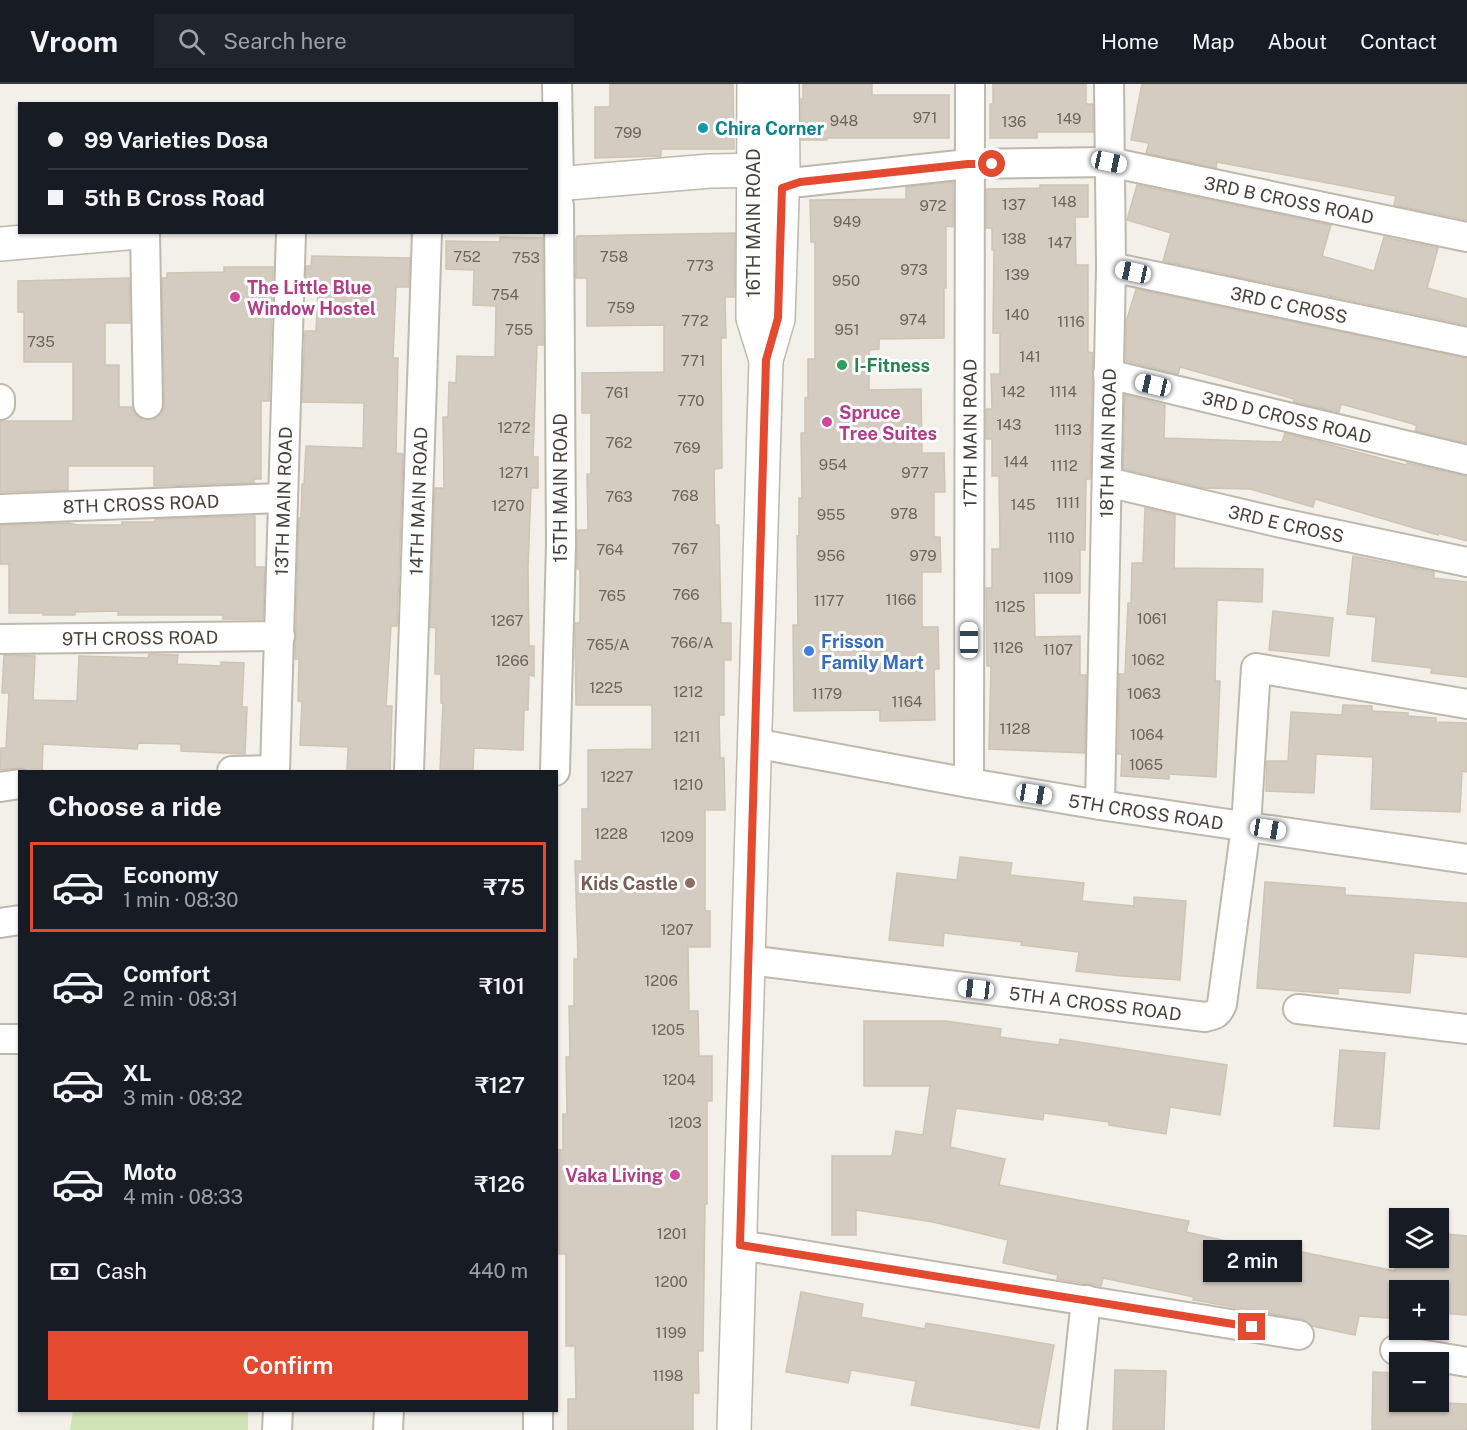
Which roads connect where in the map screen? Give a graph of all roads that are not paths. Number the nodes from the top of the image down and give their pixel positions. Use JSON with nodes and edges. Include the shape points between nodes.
{"nodes":[{"id":1,"x":557,"y":84,"type":"edge"},
{"id":2,"x":754,"y":84,"type":"edge"},
{"id":3,"x":782,"y":84,"type":"edge"},
{"id":4,"x":970,"y":84,"type":"edge"},
{"id":5,"x":1109,"y":84,"type":"edge"},
{"id":6,"x":557,"y":102,"type":"edge"},
{"id":7,"x":1109,"y":162,"type":"junction"},
{"id":8,"x":968,"y":164,"type":"junction"},
{"id":9,"x":774,"y":180,"type":"junction"},
{"id":10,"x":558,"y":195,"type":"edge"},
{"id":11,"x":18,"y":223,"type":"edge"},
{"id":12,"x":0,"y":225,"type":"edge"},
{"id":13,"x":115,"y":234,"type":"edge"},
{"id":14,"x":145,"y":234,"type":"edge"},
{"id":15,"x":291,"y":234,"type":"edge"},
{"id":16,"x":427,"y":234,"type":"edge"},
{"id":17,"x":557,"y":234,"type":"edge"},
{"id":18,"x":1467,"y":237,"type":"edge"},
{"id":19,"x":0,"y":244,"type":"edge"},
{"id":20,"x":1111,"y":267,"type":"junction"},
{"id":21,"x":1467,"y":342,"type":"edge"},
{"id":22,"x":1108,"y":374,"type":"junction"},
{"id":23,"x":0,"y":399,"type":"edge"},
{"id":24,"x":148,"y":404,"type":"dead end"},
{"id":25,"x":0,"y":405,"type":"edge"},
{"id":26,"x":1467,"y":459,"type":"edge"},
{"id":27,"x":1107,"y":482,"type":"junction"},
{"id":28,"x":282,"y":498,"type":"junction"},
{"id":29,"x":0,"y":510,"type":"edge"},
{"id":30,"x":1467,"y":562,"type":"edge"},
{"id":31,"x":280,"y":636,"type":"junction"},
{"id":32,"x":0,"y":639,"type":"edge"},
{"id":33,"x":1467,"y":704,"type":"edge"},
{"id":34,"x":754,"y":742,"type":"junction"},
{"id":35,"x":275,"y":770,"type":"edge"},
{"id":36,"x":409,"y":770,"type":"edge"},
{"id":37,"x":555,"y":770,"type":"edge"},
{"id":38,"x":969,"y":783,"type":"junction"},
{"id":39,"x":18,"y":784,"type":"edge"},
{"id":40,"x":0,"y":787,"type":"edge"},
{"id":41,"x":1100,"y":805,"type":"junction"},
{"id":42,"x":1246,"y":826,"type":"junction"},
{"id":43,"x":1467,"y":859,"type":"edge"},
{"id":44,"x":18,"y":920,"type":"edge"},
{"id":45,"x":0,"y":923,"type":"edge"},
{"id":46,"x":748,"y":960,"type":"junction"},
{"id":47,"x":1298,"y":1008,"type":"dead end"},
{"id":48,"x":1467,"y":1029,"type":"edge"},
{"id":49,"x":0,"y":1039,"type":"edge"},
{"id":50,"x":18,"y":1039,"type":"edge"},
{"id":51,"x":740,"y":1245,"type":"junction"},
{"id":52,"x":1086,"y":1300,"type":"junction"},
{"id":53,"x":1299,"y":1335,"type":"dead end"},
{"id":54,"x":1395,"y":1350,"type":"dead end"},
{"id":55,"x":1467,"y":1362,"type":"edge"},
{"id":56,"x":278,"y":1412,"type":"edge"},
{"id":57,"x":389,"y":1412,"type":"edge"},
{"id":58,"x":538,"y":1412,"type":"edge"},
{"id":59,"x":277,"y":1430,"type":"edge"},
{"id":60,"x":388,"y":1430,"type":"edge"},
{"id":61,"x":538,"y":1430,"type":"edge"},
{"id":62,"x":734,"y":1430,"type":"edge"},
{"id":63,"x":1072,"y":1430,"type":"edge"}],
"edges":[{"from":1,"to":6,"type":"street","name":"15TH MAIN ROAD"},
{"from":2,"to":9,"type":"street","name":"16TH MAIN ROAD"},
{"from":3,"to":9,"type":"street","name":"16TH MAIN ROAD"},
{"from":4,"to":8,"type":"street","name":"17TH MAIN ROAD"},
{"from":5,"to":7,"type":"street","name":"18TH MAIN ROAD"},
{"from":7,"to":8,"type":"street","name":"3RD B CROSS ROAD"},
{"from":7,"to":18,"type":"street","name":"3RD B CROSS ROAD"},
{"from":7,"to":20,"type":"street","name":"18TH MAIN ROAD"},
{"from":8,"to":9,"type":"street","name":"3RD B CROSS ROAD"},
{"from":8,"to":38,"type":"street","name":"17TH MAIN ROAD"},
{"from":9,"to":10,"type":"street","via":[[710,171]]},
{"from":9,"to":34,"type":"street","name":"16TH MAIN ROAD","via":[[778,318],[766,360]]},
{"from":11,"to":12,"type":"street"},
{"from":13,"to":19,"type":"street"},
{"from":14,"to":24,"type":"street"},
{"from":15,"to":28,"type":"street","name":"13TH MAIN ROAD"},
{"from":16,"to":36,"type":"street","name":"14TH MAIN ROAD"},
{"from":17,"to":37,"type":"street","name":"15TH MAIN ROAD","via":[[561,545]]},
{"from":20,"to":21,"type":"street","name":"3RD C CROSS"},
{"from":20,"to":22,"type":"street","name":"18TH MAIN ROAD"},
{"from":22,"to":26,"type":"street","name":"3RD D CROSS ROAD"},
{"from":22,"to":27,"type":"street","name":"18TH MAIN ROAD"},
{"from":23,"to":25,"type":"street"},
{"from":27,"to":30,"type":"street","name":"3RD E CROSS"},
{"from":27,"to":41,"type":"street","name":"18TH MAIN ROAD"},
{"from":28,"to":29,"type":"street","name":"8TH CROSS ROAD"},
{"from":28,"to":31,"type":"street","name":"13TH MAIN ROAD"},
{"from":31,"to":32,"type":"street","name":"9TH CROSS ROAD"},
{"from":31,"to":35,"type":"street","name":"13TH MAIN ROAD"},
{"from":33,"to":42,"type":"street","via":[[1256,668]]},
{"from":34,"to":38,"type":"street","name":"5TH CROSS ROAD"},
{"from":34,"to":46,"type":"street","name":"16TH MAIN ROAD"},
{"from":38,"to":41,"type":"street","name":"5TH CROSS ROAD"},
{"from":39,"to":40,"type":"street"},
{"from":41,"to":42,"type":"street","name":"5TH CROSS ROAD"},
{"from":42,"to":43,"type":"street","name":"5TH CROSS ROAD"},
{"from":42,"to":46,"type":"street","name":"5TH A CROSS ROAD","via":[[1222,1004],[1213,1016]]},
{"from":44,"to":45,"type":"street"},
{"from":46,"to":51,"type":"street","name":"16TH MAIN ROAD"},
{"from":47,"to":48,"type":"street"},
{"from":49,"to":50,"type":"street"},
{"from":51,"to":52,"type":"street"},
{"from":51,"to":62,"type":"street","name":"16TH MAIN ROAD"},
{"from":52,"to":53,"type":"street"},
{"from":52,"to":63,"type":"street"},
{"from":54,"to":55,"type":"street"},
{"from":56,"to":59,"type":"street"},
{"from":57,"to":60,"type":"street"},
{"from":58,"to":61,"type":"street"}]}
